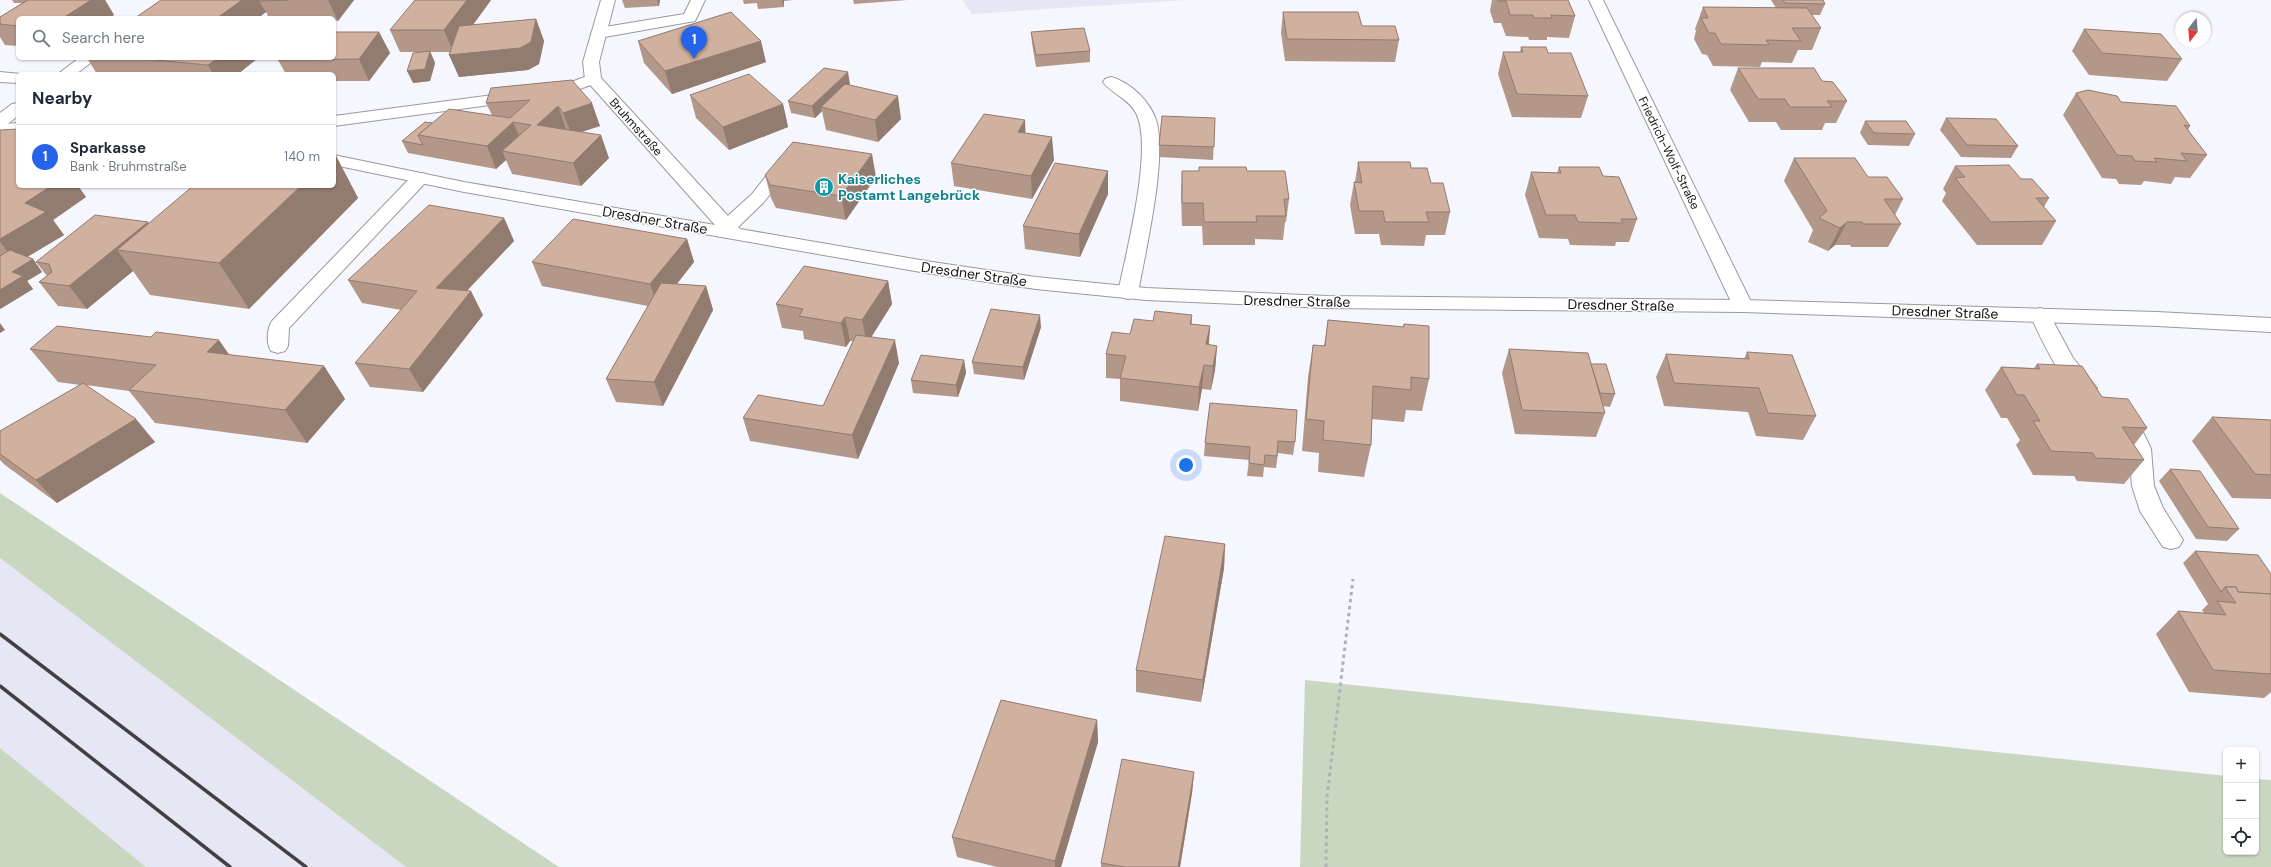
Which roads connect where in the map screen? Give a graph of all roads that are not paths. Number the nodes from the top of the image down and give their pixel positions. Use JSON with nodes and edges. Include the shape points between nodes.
{"nodes":[{"id":1,"x":608,"y":0,"type":"edge"},
{"id":2,"x":698,"y":0,"type":"edge"},
{"id":3,"x":1596,"y":0,"type":"edge"},
{"id":4,"x":598,"y":33,"type":"junction"},
{"id":5,"x":86,"y":60,"type":"edge"},
{"id":6,"x":69,"y":72,"type":"edge"},
{"id":7,"x":0,"y":77,"type":"edge"},
{"id":8,"x":16,"y":78,"type":"edge"},
{"id":9,"x":593,"y":79,"type":"junction"},
{"id":10,"x":1111,"y":82,"type":"dead end"},
{"id":11,"x":16,"y":109,"type":"edge"},
{"id":12,"x":0,"y":121,"type":"edge"},
{"id":13,"x":336,"y":121,"type":"edge"},
{"id":14,"x":16,"y":128,"type":"edge"},
{"id":15,"x":0,"y":129,"type":"edge"},
{"id":16,"x":802,"y":151,"type":"edge"},
{"id":17,"x":336,"y":160,"type":"edge"},
{"id":18,"x":420,"y":178,"type":"junction"},
{"id":19,"x":731,"y":230,"type":"junction"},
{"id":20,"x":1128,"y":292,"type":"junction"},
{"id":21,"x":1743,"y":306,"type":"junction"},
{"id":22,"x":2040,"y":315,"type":"junction"},
{"id":23,"x":2271,"y":325,"type":"edge"},
{"id":24,"x":278,"y":346,"type":"dead end"},
{"id":25,"x":2171,"y":540,"type":"dead end"}],
"edges":[{"from":1,"to":4,"type":"main road"},
{"from":2,"to":4,"type":"main road","via":[[690,18]]},
{"from":3,"to":21,"type":"main road","name":"Friedrich-Wolf-Straße"},
{"from":4,"to":9,"type":"main road","via":[[591,62]]},
{"from":5,"to":6,"type":"main road"},
{"from":7,"to":8,"type":"main road"},
{"from":9,"to":13,"type":"main road","via":[[563,90]]},
{"from":9,"to":19,"type":"main road","name":"Bruhmstraße"},
{"from":10,"to":20,"type":"main road","via":[[1135,97],[1149,122],[1145,194]]},
{"from":11,"to":12,"type":"main road"},
{"from":14,"to":15,"type":"main road"},
{"from":16,"to":19,"type":"main road","via":[[792,156]]},
{"from":17,"to":18,"type":"main road","name":"Dresdner Straße"},
{"from":18,"to":19,"type":"main road","name":"Dresdner Straße"},
{"from":18,"to":24,"type":"main road","via":[[279,326]]},
{"from":19,"to":20,"type":"main road","name":"Dresdner Straße","via":[[932,268],[1036,283]]},
{"from":20,"to":21,"type":"main road","name":"Dresdner Straße","via":[[1234,300]]},
{"from":21,"to":22,"type":"main road","name":"Dresdner Straße"},
{"from":22,"to":23,"type":"main road","name":"Dresdner Straße","via":[[2157,318]]},
{"from":22,"to":25,"type":"main road","via":[[2074,377],[2120,416],[2133,434],[2140,450],[2143,486],[2150,505]]}]}
